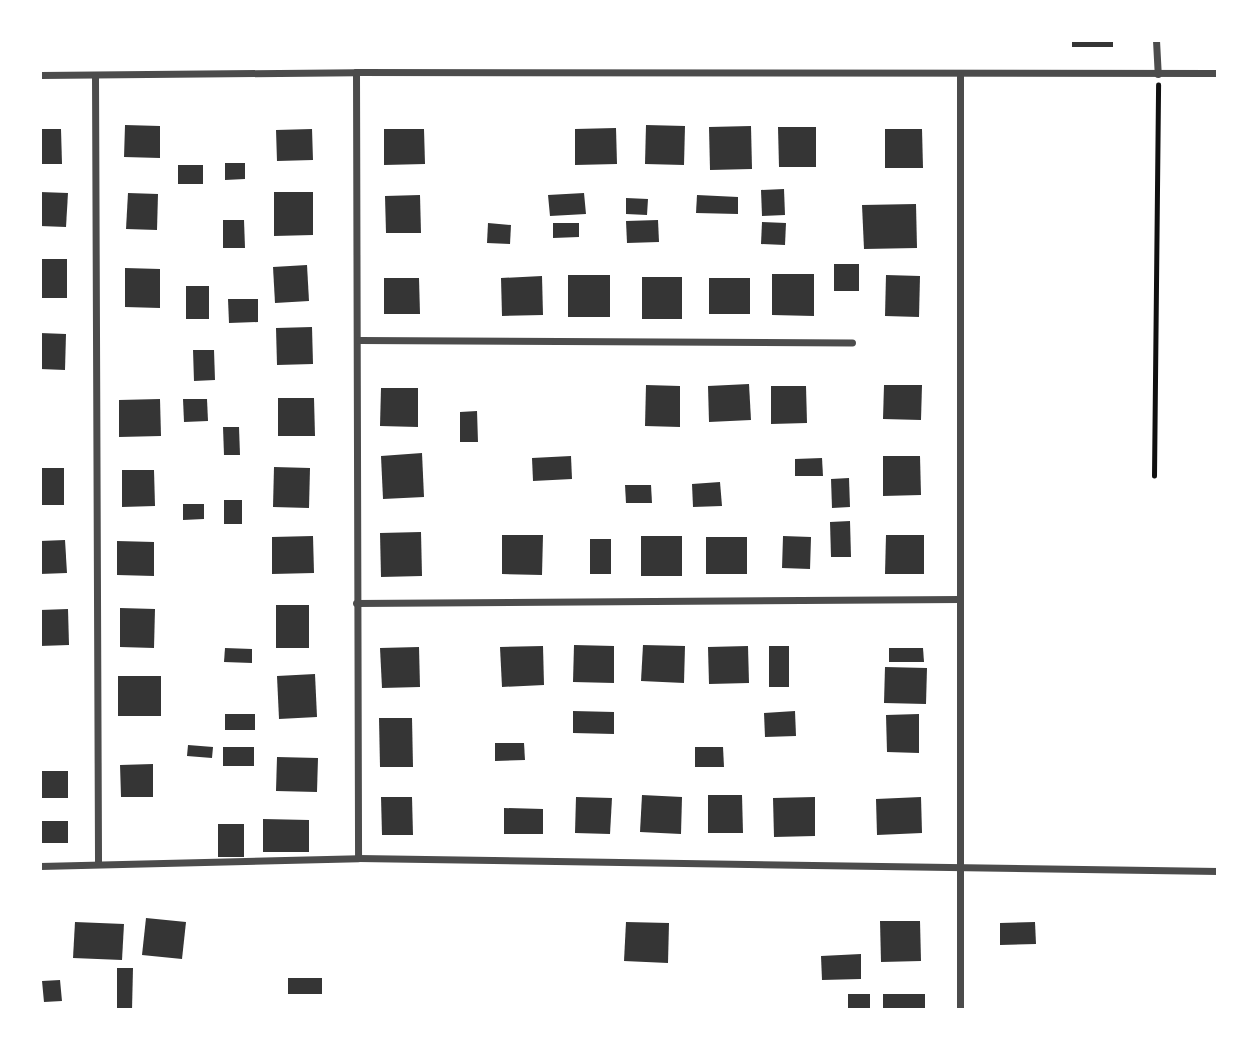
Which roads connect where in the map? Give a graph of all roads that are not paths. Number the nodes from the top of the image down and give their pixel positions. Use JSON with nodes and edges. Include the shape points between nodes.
{"nodes":[{"id":1,"x":1156,"y":40,"type":"edge"},
{"id":2,"x":356,"y":72,"type":"junction"},
{"id":3,"x":1158,"y":74,"type":"junction"},
{"id":4,"x":1218,"y":74,"type":"edge"},
{"id":5,"x":40,"y":75,"type":"edge"},
{"id":6,"x":95,"y":75,"type":"junction"},
{"id":7,"x":960,"y":75,"type":"junction"},
{"id":8,"x":359,"y":340,"type":"junction"},
{"id":9,"x":852,"y":344,"type":"dead end"},
{"id":10,"x":960,"y":599,"type":"junction"},
{"id":11,"x":356,"y":603,"type":"junction"},
{"id":12,"x":358,"y":858,"type":"junction"},
{"id":13,"x":98,"y":864,"type":"junction"},
{"id":14,"x":40,"y":866,"type":"edge"},
{"id":15,"x":958,"y":866,"type":"junction"},
{"id":16,"x":1218,"y":871,"type":"edge"},
{"id":17,"x":960,"y":1010,"type":"edge"}],
"edges":[{"from":1,"to":3,"type":"street"},
{"from":2,"to":6,"type":"street"},
{"from":2,"to":7,"type":"street"},
{"from":2,"to":8,"type":"street"},
{"from":3,"to":4,"type":"street"},
{"from":3,"to":7,"type":"street"},
{"from":5,"to":6,"type":"street"},
{"from":6,"to":13,"type":"street"},
{"from":7,"to":10,"type":"street"},
{"from":8,"to":9,"type":"street"},
{"from":8,"to":11,"type":"street"},
{"from":10,"to":11,"type":"street"},
{"from":10,"to":15,"type":"street"},
{"from":11,"to":12,"type":"street"},
{"from":12,"to":13,"type":"street"},
{"from":12,"to":15,"type":"street"},
{"from":13,"to":14,"type":"street"},
{"from":15,"to":16,"type":"street"},
{"from":15,"to":17,"type":"street"}]}
